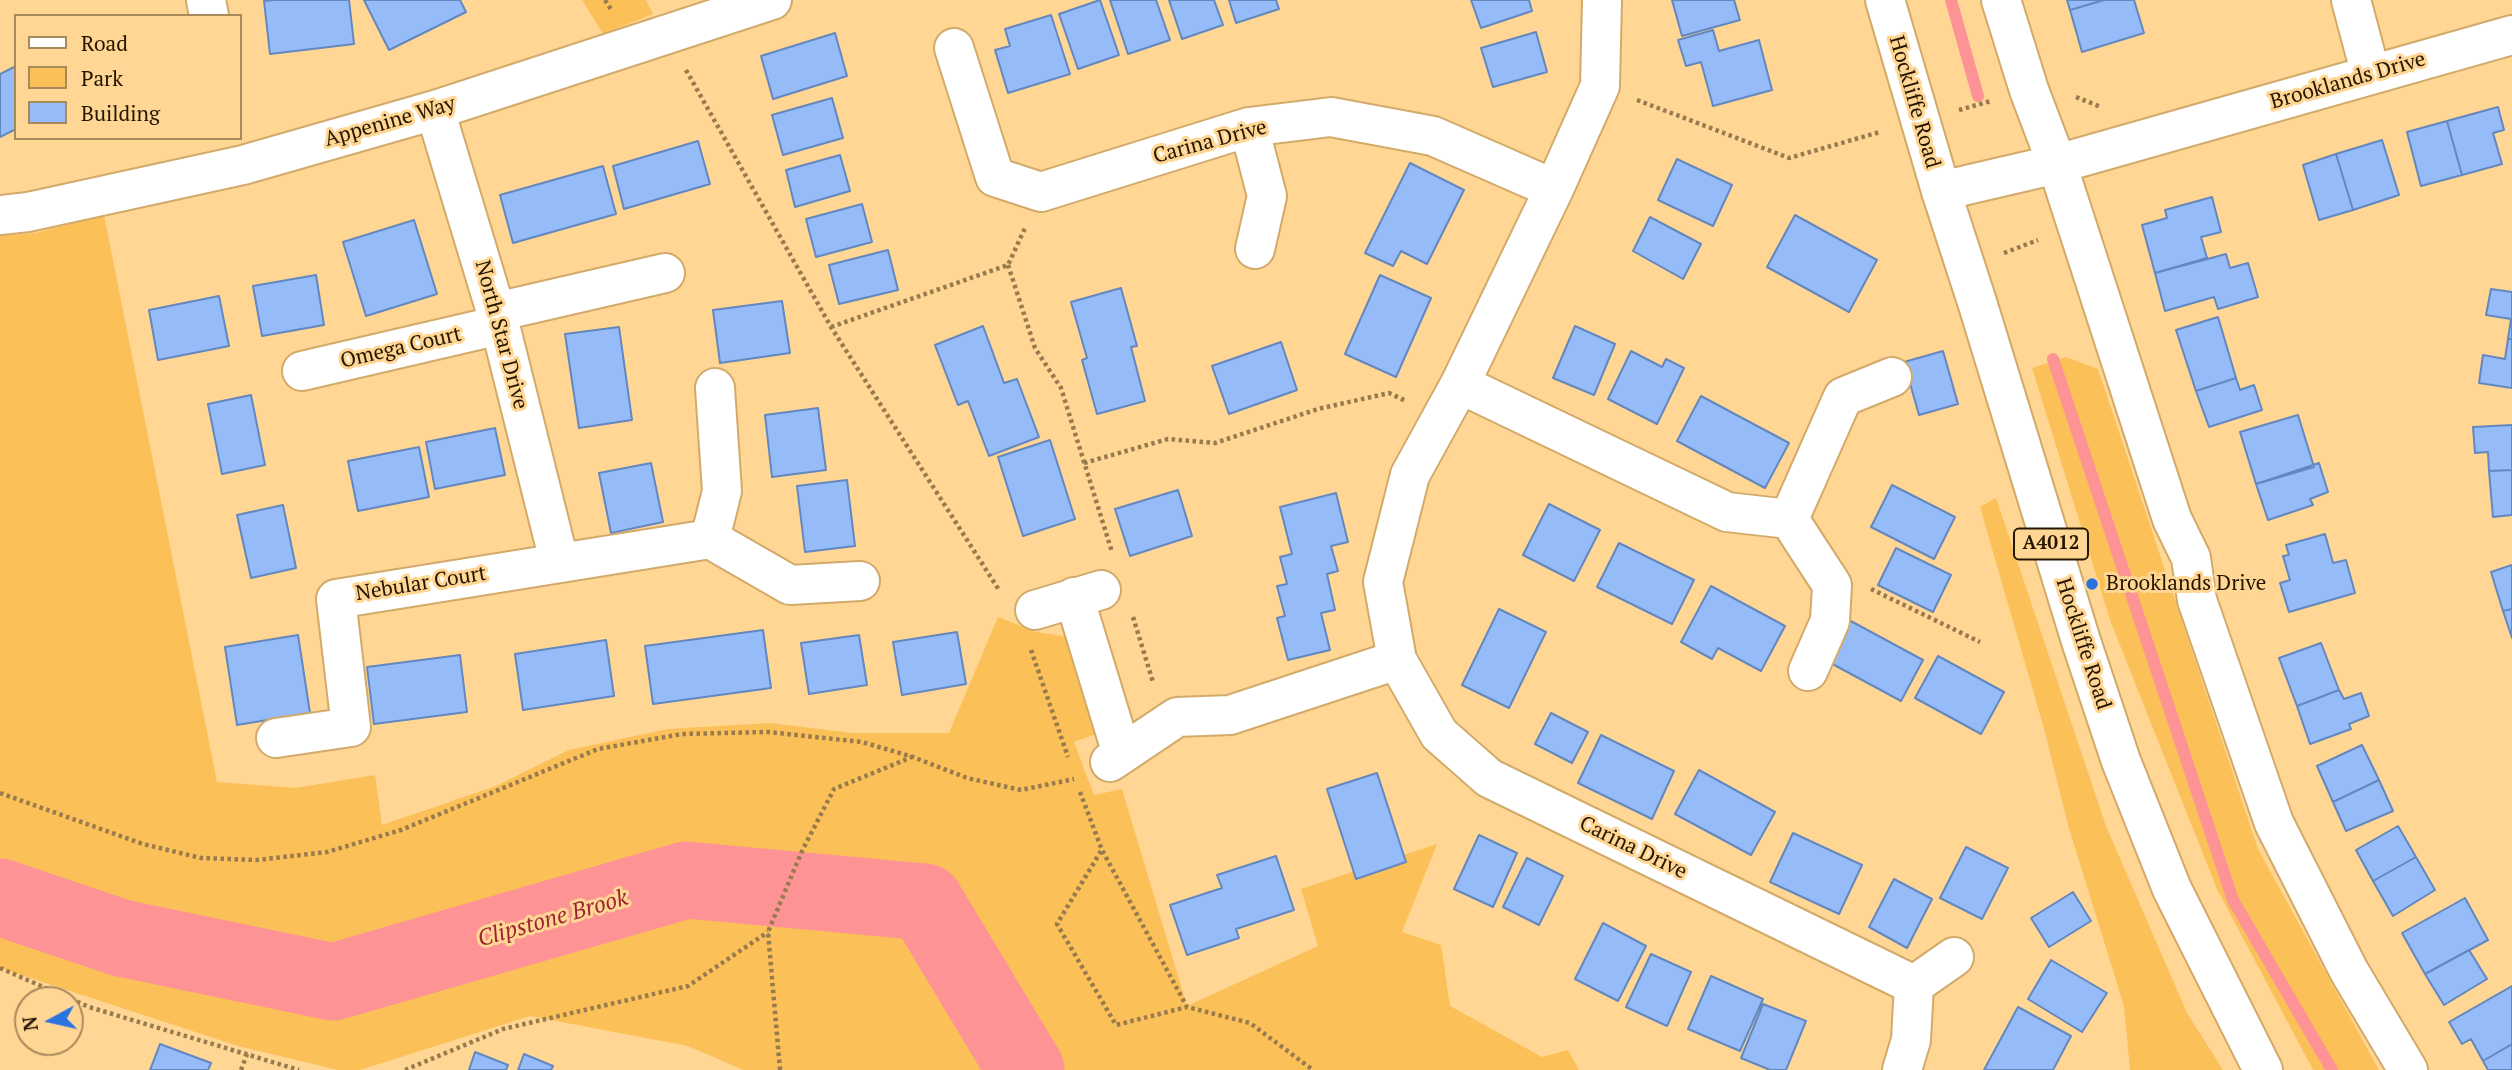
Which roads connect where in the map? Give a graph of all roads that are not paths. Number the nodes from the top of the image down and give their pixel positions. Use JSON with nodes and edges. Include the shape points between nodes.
{"nodes":[{"id":1,"x":772,"y":0,"type":"edge"},
{"id":2,"x":1602,"y":0,"type":"edge"},
{"id":3,"x":1885,"y":0,"type":"edge"},
{"id":4,"x":2001,"y":0,"type":"edge"},
{"id":5,"x":2351,"y":0,"type":"edge"},
{"id":6,"x":2512,"y":34,"type":"edge"},
{"id":7,"x":954,"y":48,"type":"dead end"},
{"id":8,"x":2371,"y":75,"type":"junction"},
{"id":9,"x":435,"y":110,"type":"junction"},
{"id":10,"x":1249,"y":127,"type":"junction"},
{"id":11,"x":240,"y":151,"type":"edge"},
{"id":12,"x":2057,"y":164,"type":"junction"},
{"id":13,"x":1554,"y":188,"type":"junction"},
{"id":14,"x":1941,"y":191,"type":"junction"},
{"id":15,"x":0,"y":215,"type":"edge"},
{"id":16,"x":1255,"y":249,"type":"dead end"},
{"id":17,"x":665,"y":273,"type":"dead end"},
{"id":18,"x":498,"y":319,"type":"junction"},
{"id":19,"x":302,"y":371,"type":"dead end"},
{"id":20,"x":1892,"y":377,"type":"dead end"},
{"id":21,"x":1460,"y":384,"type":"junction"},
{"id":22,"x":715,"y":388,"type":"dead end"},
{"id":23,"x":1789,"y":519,"type":"junction"},
{"id":24,"x":710,"y":539,"type":"junction"},
{"id":25,"x":559,"y":561,"type":"junction"},
{"id":26,"x":860,"y":581,"type":"dead end"},
{"id":27,"x":1031,"y":625,"type":"road end"},
{"id":28,"x":1397,"y":660,"type":"junction"},
{"id":29,"x":1808,"y":671,"type":"dead end"},
{"id":30,"x":276,"y":738,"type":"dead end"},
{"id":31,"x":1954,"y":957,"type":"dead end"},
{"id":32,"x":1914,"y":985,"type":"junction"},
{"id":33,"x":1906,"y":1055,"type":"edge"},
{"id":34,"x":2263,"y":1070,"type":"edge"},
{"id":35,"x":2408,"y":1070,"type":"edge"}],
"edges":[{"from":1,"to":9,"type":"street","name":"Appenine Way"},
{"from":2,"to":13,"type":"street","name":"Carina Drive","via":[[1600,86]]},
{"from":3,"to":14,"type":"street","name":"Hockliffe Road","number":"A4012"},
{"from":4,"to":12,"type":"street"},
{"from":5,"to":8,"type":"street"},
{"from":6,"to":8,"type":"street","name":"Brooklands Drive"},
{"from":7,"to":10,"type":"street","name":"Carina Drive","via":[[995,177],[1041,192]]},
{"from":8,"to":12,"type":"street","name":"Brooklands Drive"},
{"from":9,"to":11,"type":"street","name":"Appenine Way"},
{"from":9,"to":18,"type":"street","name":"North Star Drive"},
{"from":10,"to":13,"type":"street","name":"Carina Drive","via":[[1331,117],[1433,136]]},
{"from":10,"to":16,"type":"street","via":[[1267,196]]},
{"from":11,"to":15,"type":"street","name":"Appenine Way","via":[[28,212]]},
{"from":12,"to":14,"type":"street","name":"Brooklands Drive"},
{"from":12,"to":35,"type":"street","via":[[2172,519],[2191,558],[2197,600],[2274,823],[2349,971]]},
{"from":13,"to":21,"type":"street","name":"Carina Drive"},
{"from":14,"to":34,"type":"street","name":"Hockliffe Road","number":"A4012","via":[[2121,761],[2172,889]]},
{"from":17,"to":18,"type":"street","name":"Omega Court"},
{"from":18,"to":19,"type":"street","name":"Omega Court"},
{"from":18,"to":25,"type":"street","name":"North Star Drive"},
{"from":20,"to":23,"type":"street","via":[[1843,397]]},
{"from":21,"to":23,"type":"street","via":[[1727,512]]},
{"from":21,"to":28,"type":"street","name":"Carina Drive","via":[[1410,475],[1383,582]]},
{"from":22,"to":24,"type":"street","via":[[722,491]]},
{"from":23,"to":29,"type":"street","via":[[1832,585],[1830,621]]},
{"from":24,"to":25,"type":"street","name":"Nebular Court"},
{"from":24,"to":26,"type":"street","via":[[790,585]]},
{"from":25,"to":30,"type":"street","name":"Nebular Court","via":[[336,599],[351,727]]},
{"from":27,"to":28,"type":"street","via":[[1105,589],[1116,758],[1177,717],[1230,715]]},
{"from":28,"to":32,"type":"street","name":"Carina Drive","via":[[1439,734],[1489,778]]},
{"from":31,"to":32,"type":"street"},
{"from":32,"to":33,"type":"street"}]}
